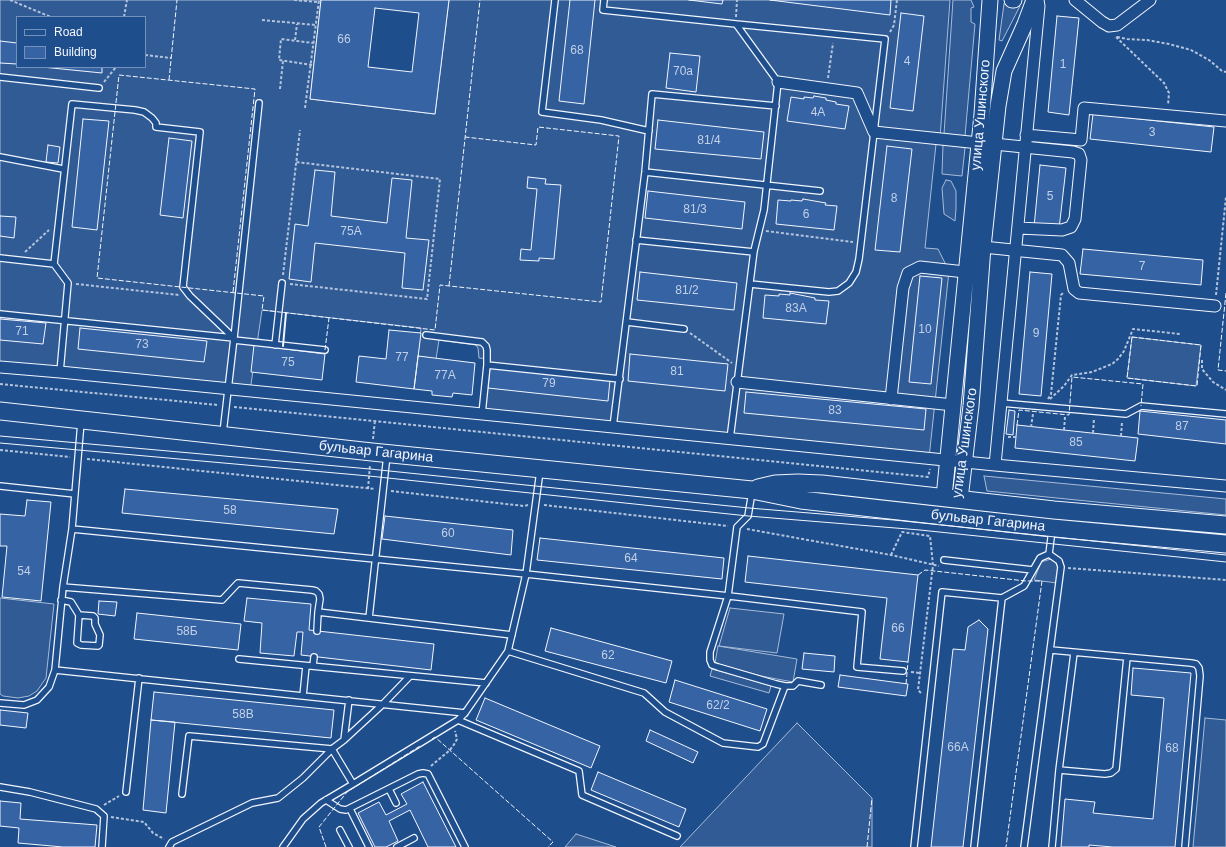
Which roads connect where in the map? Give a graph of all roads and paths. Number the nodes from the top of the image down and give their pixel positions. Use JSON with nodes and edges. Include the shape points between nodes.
{"nodes":[{"id":1,"x":10,"y":0,"type":"edge"},
{"id":2,"x":128,"y":0,"type":"edge"},
{"id":3,"x":294,"y":0,"type":"edge"},
{"id":4,"x":555,"y":0,"type":"edge"},
{"id":5,"x":604,"y":0,"type":"edge"},
{"id":6,"x":737,"y":0,"type":"edge"},
{"id":7,"x":897,"y":0,"type":"edge"},
{"id":8,"x":990,"y":0,"type":"edge"},
{"id":9,"x":1034,"y":0,"type":"edge"},
{"id":10,"x":1038,"y":0,"type":"edge"},
{"id":11,"x":1074,"y":0,"type":"edge"},
{"id":12,"x":1150,"y":0,"type":"edge"},
{"id":13,"x":319,"y":1,"type":"edge"},
{"id":14,"x":49,"y":16,"type":"edge"},
{"id":15,"x":124,"y":16,"type":"edge"},
{"id":16,"x":262,"y":20,"type":"dead end"},
{"id":17,"x":1102,"y":22,"type":"junction"},
{"id":18,"x":297,"y":24,"type":"junction"},
{"id":19,"x":736,"y":24,"type":"junction"},
{"id":20,"x":316,"y":25,"type":"junction"},
{"id":21,"x":834,"y":34,"type":"junction"},
{"id":22,"x":1115,"y":36,"type":"junction"},
{"id":23,"x":885,"y":39,"type":"junction"},
{"id":24,"x":295,"y":41,"type":"junction"},
{"id":25,"x":314,"y":43,"type":"junction"},
{"id":26,"x":146,"y":55,"type":"edge"},
{"id":27,"x":171,"y":58,"type":"dead end"},
{"id":28,"x":283,"y":61,"type":"junction"},
{"id":29,"x":312,"y":65,"type":"junction"},
{"id":30,"x":1226,"y":72,"type":"edge"},
{"id":31,"x":0,"y":77,"type":"edge"},
{"id":32,"x":778,"y":82,"type":"junction"},
{"id":33,"x":99,"y":88,"type":"dead end"},
{"id":34,"x":827,"y":89,"type":"junction"},
{"id":35,"x":280,"y":90,"type":"dead end"},
{"id":36,"x":1169,"y":93,"type":"dead end"},
{"id":37,"x":259,"y":103,"type":"dead end"},
{"id":38,"x":776,"y":106,"type":"junction"},
{"id":39,"x":305,"y":108,"type":"dead end"},
{"id":40,"x":1226,"y":121,"type":"edge"},
{"id":41,"x":300,"y":130,"type":"dead end"},
{"id":42,"x":649,"y":131,"type":"junction"},
{"id":43,"x":874,"y":132,"type":"junction"},
{"id":44,"x":1026,"y":135,"type":"junction"},
{"id":45,"x":979,"y":143,"type":"junction"},
{"id":46,"x":994,"y":144,"type":"junction"},
{"id":47,"x":1025,"y":148,"type":"junction"},
{"id":48,"x":0,"y":157,"type":"edge"},
{"id":49,"x":296,"y":162,"type":"junction"},
{"id":50,"x":63,"y":169,"type":"junction"},
{"id":51,"x":644,"y":172,"type":"junction"},
{"id":52,"x":766,"y":185,"type":"junction"},
{"id":53,"x":820,"y":191,"type":"dead end"},
{"id":54,"x":1226,"y":197,"type":"edge"},
{"id":55,"x":58,"y":222,"type":"junction"},
{"id":56,"x":1018,"y":228,"type":"junction"},
{"id":57,"x":759,"y":230,"type":"junction"},
{"id":58,"x":636,"y":240,"type":"junction"},
{"id":59,"x":861,"y":243,"type":"junction"},
{"id":60,"x":976,"y":246,"type":"junction"},
{"id":61,"x":1016,"y":249,"type":"junction"},
{"id":62,"x":754,"y":252,"type":"junction"},
{"id":63,"x":0,"y":258,"type":"edge"},
{"id":64,"x":16,"y":260,"type":"junction"},
{"id":65,"x":54,"y":264,"type":"junction"},
{"id":66,"x":966,"y":272,"type":"junction"},
{"id":67,"x":1072,"y":278,"type":"junction"},
{"id":68,"x":68,"y":283,"type":"junction"},
{"id":69,"x":282,"y":283,"type":"junction"},
{"id":70,"x":750,"y":284,"type":"junction"},
{"id":71,"x":190,"y":296,"type":"junction"},
{"id":72,"x":1215,"y":306,"type":"joint"},
{"id":73,"x":0,"y":314,"type":"edge"},
{"id":74,"x":65,"y":320,"type":"junction"},
{"id":75,"x":627,"y":322,"type":"junction"},
{"id":76,"x":684,"y":329,"type":"joint"},
{"id":77,"x":1180,"y":334,"type":"dead end"},
{"id":78,"x":426,"y":335,"type":"dead end"},
{"id":79,"x":234,"y":339,"type":"junction"},
{"id":80,"x":274,"y":344,"type":"junction"},
{"id":81,"x":325,"y":350,"type":"dead end"},
{"id":82,"x":1202,"y":360,"type":"dead end"},
{"id":83,"x":487,"y":365,"type":"junction"},
{"id":84,"x":0,"y":368,"type":"edge"},
{"id":85,"x":739,"y":368,"type":"junction"},
{"id":86,"x":60,"y":372,"type":"junction"},
{"id":87,"x":620,"y":379,"type":"junction"},
{"id":88,"x":737,"y":382,"type":"junction"},
{"id":89,"x":0,"y":384,"type":"edge"},
{"id":90,"x":228,"y":388,"type":"junction"},
{"id":91,"x":1226,"y":390,"type":"edge"},
{"id":92,"x":891,"y":399,"type":"junction"},
{"id":93,"x":1001,"y":403,"type":"junction"},
{"id":94,"x":953,"y":405,"type":"junction"},
{"id":95,"x":226,"y":406,"type":"junction"},
{"id":96,"x":1033,"y":406,"type":"junction"},
{"id":97,"x":1066,"y":409,"type":"junction"},
{"id":98,"x":1095,"y":411,"type":"junction"},
{"id":99,"x":0,"y":412,"type":"edge"},
{"id":100,"x":482,"y":414,"type":"junction"},
{"id":101,"x":1123,"y":414,"type":"junction"},
{"id":102,"x":1226,"y":414,"type":"edge"},
{"id":103,"x":81,"y":420,"type":"junction"},
{"id":104,"x":613,"y":427,"type":"junction"},
{"id":105,"x":1031,"y":427,"type":"dead end"},
{"id":106,"x":1064,"y":430,"type":"dead end"},
{"id":107,"x":1093,"y":433,"type":"dead end"},
{"id":108,"x":222,"y":435,"type":"junction"},
{"id":109,"x":1121,"y":436,"type":"dead end"},
{"id":110,"x":730,"y":439,"type":"junction"},
{"id":111,"x":0,"y":450,"type":"edge"},
{"id":112,"x":387,"y":453,"type":"junction"},
{"id":113,"x":78,"y":458,"type":"junction"},
{"id":114,"x":948,"y":460,"type":"junction"},
{"id":115,"x":965,"y":462,"type":"junction"},
{"id":116,"x":995,"y":465,"type":"junction"},
{"id":117,"x":540,"y":469,"type":"junction"},
{"id":118,"x":928,"y":477,"type":"dead end"},
{"id":119,"x":0,"y":486,"type":"edge"},
{"id":120,"x":1226,"y":486,"type":"edge"},
{"id":121,"x":383,"y":490,"type":"junction"},
{"id":122,"x":752,"y":490,"type":"junction"},
{"id":123,"x":75,"y":494,"type":"junction"},
{"id":124,"x":952,"y":498,"type":"junction"},
{"id":125,"x":535,"y":504,"type":"junction"},
{"id":126,"x":1054,"y":510,"type":"junction"},
{"id":127,"x":949,"y":516,"type":"junction"},
{"id":128,"x":1226,"y":525,"type":"edge"},
{"id":129,"x":737,"y":527,"type":"junction"},
{"id":130,"x":1052,"y":528,"type":"junction"},
{"id":131,"x":72,"y":529,"type":"junction"},
{"id":132,"x":1226,"y":544,"type":"edge"},
{"id":133,"x":1049,"y":554,"type":"junction"},
{"id":134,"x":890,"y":555,"type":"junction"},
{"id":135,"x":376,"y":559,"type":"junction"},
{"id":136,"x":944,"y":560,"type":"dead end"},
{"id":137,"x":933,"y":565,"type":"junction"},
{"id":138,"x":1061,"y":567,"type":"junction"},
{"id":139,"x":1033,"y":570,"type":"junction"},
{"id":140,"x":526,"y":574,"type":"junction"},
{"id":141,"x":1226,"y":580,"type":"edge"},
{"id":142,"x":63,"y":587,"type":"junction"},
{"id":143,"x":728,"y":596,"type":"junction"},
{"id":144,"x":1002,"y":598,"type":"junction"},
{"id":145,"x":62,"y":600,"type":"junction"},
{"id":146,"x":318,"y":612,"type":"junction"},
{"id":147,"x":79,"y":615,"type":"junction"},
{"id":148,"x":369,"y":618,"type":"junction"},
{"id":149,"x":316,"y":631,"type":"dead end"},
{"id":150,"x":512,"y":635,"type":"junction"},
{"id":151,"x":1051,"y":650,"type":"junction"},
{"id":152,"x":508,"y":651,"type":"junction"},
{"id":153,"x":1074,"y":652,"type":"junction"},
{"id":154,"x":314,"y":657,"type":"dead end"},
{"id":155,"x":1127,"y":657,"type":"junction"},
{"id":156,"x":239,"y":659,"type":"dead end"},
{"id":157,"x":306,"y":666,"type":"junction"},
{"id":158,"x":313,"y":666,"type":"junction"},
{"id":159,"x":55,"y":670,"type":"junction"},
{"id":160,"x":903,"y":671,"type":"dead end"},
{"id":161,"x":410,"y":676,"type":"junction"},
{"id":162,"x":139,"y":678,"type":"junction"},
{"id":163,"x":486,"y":683,"type":"junction"},
{"id":164,"x":821,"y":684,"type":"dead end"},
{"id":165,"x":785,"y":686,"type":"junction"},
{"id":166,"x":303,"y":696,"type":"junction"},
{"id":167,"x":349,"y":700,"type":"junction"},
{"id":168,"x":930,"y":702,"type":"junction"},
{"id":169,"x":0,"y":703,"type":"edge"},
{"id":170,"x":384,"y":704,"type":"junction"},
{"id":171,"x":465,"y":713,"type":"junction"},
{"id":172,"x":458,"y":720,"type":"junction"},
{"id":173,"x":451,"y":724,"type":"junction"},
{"id":174,"x":344,"y":740,"type":"junction"},
{"id":175,"x":332,"y":749,"type":"junction"},
{"id":176,"x":1059,"y":770,"type":"junction"},
{"id":177,"x":428,"y":774,"type":"junction"},
{"id":178,"x":353,"y":784,"type":"junction"},
{"id":179,"x":0,"y":787,"type":"edge"},
{"id":180,"x":389,"y":789,"type":"junction"},
{"id":181,"x":126,"y":792,"type":"joint"},
{"id":182,"x":182,"y":794,"type":"dead end"},
{"id":183,"x":326,"y":800,"type":"junction"},
{"id":184,"x":396,"y":803,"type":"dead end"},
{"id":185,"x":96,"y":809,"type":"junction"},
{"id":186,"x":350,"y":809,"type":"junction"},
{"id":187,"x":104,"y":816,"type":"junction"},
{"id":188,"x":340,"y":830,"type":"dead end"},
{"id":189,"x":677,"y":836,"type":"dead end"},
{"id":190,"x":414,"y":838,"type":"dead end"},
{"id":191,"x":171,"y":845,"type":"edge"},
{"id":192,"x":102,"y":847,"type":"edge"},
{"id":193,"x":283,"y":847,"type":"edge"},
{"id":194,"x":349,"y":847,"type":"edge"},
{"id":195,"x":369,"y":847,"type":"edge"},
{"id":196,"x":397,"y":847,"type":"edge"},
{"id":197,"x":465,"y":847,"type":"edge"},
{"id":198,"x":914,"y":847,"type":"edge"},
{"id":199,"x":974,"y":847,"type":"edge"},
{"id":200,"x":1024,"y":847,"type":"edge"},
{"id":201,"x":1052,"y":847,"type":"edge"},
{"id":202,"x":1185,"y":847,"type":"edge"}],
"edges":[{"from":1,"to":14,"type":"path"},
{"from":2,"to":15,"type":"path"},
{"from":3,"to":13,"type":"path"},
{"from":4,"to":42,"type":"lane","via":[[542,112],[601,120]]},
{"from":5,"to":19,"type":"lane","via":[[603,10]]},
{"from":6,"to":19,"type":"path"},
{"from":7,"to":23,"type":"path","via":[[894,25]]},
{"from":8,"to":45,"type":"main road","name":"улица Ушинского"},
{"from":9,"to":46,"type":"main road","name":"улица Ушинского","via":[[1004,71]]},
{"from":10,"to":44,"type":"street"},
{"from":11,"to":17,"type":"street"},
{"from":12,"to":17,"type":"street","via":[[1117,25],[1109,26]]},
{"from":13,"to":20,"type":"path"},
{"from":16,"to":18,"type":"path"},
{"from":17,"to":22,"type":"path"},
{"from":18,"to":20,"type":"path"},
{"from":18,"to":24,"type":"path"},
{"from":19,"to":21,"type":"lane"},
{"from":19,"to":32,"type":"lane"},
{"from":20,"to":25,"type":"path"},
{"from":21,"to":23,"type":"lane"},
{"from":21,"to":34,"type":"path"},
{"from":22,"to":30,"type":"path","via":[[1191,50]]},
{"from":22,"to":36,"type":"path","via":[[1164,83]]},
{"from":23,"to":43,"type":"lane"},
{"from":24,"to":25,"type":"path"},
{"from":24,"to":28,"type":"path","via":[[281,39],[279,60]]},
{"from":25,"to":29,"type":"path"},
{"from":26,"to":27,"type":"path"},
{"from":28,"to":29,"type":"path"},
{"from":28,"to":35,"type":"path"},
{"from":29,"to":39,"type":"path"},
{"from":31,"to":33,"type":"lane"},
{"from":32,"to":34,"type":"street"},
{"from":32,"to":38,"type":"lane"},
{"from":34,"to":43,"type":"street","via":[[857,93]]},
{"from":37,"to":79,"type":"lane"},
{"from":38,"to":42,"type":"lane","via":[[652,94]]},
{"from":38,"to":52,"type":"lane"},
{"from":40,"to":44,"type":"street","via":[[1084,108],[1081,140]]},
{"from":41,"to":49,"type":"path"},
{"from":42,"to":51,"type":"lane"},
{"from":43,"to":45,"type":"street"},
{"from":43,"to":59,"type":"lane"},
{"from":44,"to":47,"type":"street"},
{"from":45,"to":46,"type":"main road"},
{"from":45,"to":60,"type":"main road","name":"улица Ушинского"},
{"from":46,"to":47,"type":"street"},
{"from":46,"to":60,"type":"main road","name":"улица Ушинского"},
{"from":47,"to":56,"type":"street"},
{"from":47,"to":56,"type":"street","via":[[1073,152],[1079,154],[1081,160],[1072,227],[1062,230]]},
{"from":48,"to":50,"type":"lane"},
{"from":49,"to":69,"type":"path"},
{"from":49,"to":69,"type":"path","via":[[440,179],[427,299]]},
{"from":50,"to":55,"type":"lane"},
{"from":50,"to":71,"type":"lane","via":[[72,104],[135,110],[144,112],[152,118],[156,127],[200,132],[183,287]]},
{"from":51,"to":52,"type":"lane"},
{"from":51,"to":58,"type":"lane"},
{"from":52,"to":53,"type":"lane"},
{"from":52,"to":57,"type":"lane"},
{"from":54,"to":72,"type":"path"},
{"from":55,"to":64,"type":"path"},
{"from":55,"to":65,"type":"lane"},
{"from":56,"to":61,"type":"street"},
{"from":57,"to":59,"type":"path"},
{"from":57,"to":62,"type":"lane"},
{"from":58,"to":62,"type":"lane"},
{"from":58,"to":75,"type":"lane"},
{"from":59,"to":70,"type":"lane","via":[[856,272],[849,283],[838,291]]},
{"from":60,"to":61,"type":"street"},
{"from":60,"to":66,"type":"main road","name":"улица Ушинского"},
{"from":60,"to":115,"type":"main road","name":"улица Ушинского","via":[[971,406]]},
{"from":61,"to":67,"type":"street","via":[[1062,255],[1069,263]]},
{"from":61,"to":93,"type":"street"},
{"from":62,"to":70,"type":"lane"},
{"from":63,"to":64,"type":"lane"},
{"from":64,"to":65,"type":"lane"},
{"from":65,"to":68,"type":"lane"},
{"from":66,"to":92,"type":"street","via":[[920,267],[908,273],[903,288]]},
{"from":66,"to":94,"type":"main road","name":"улица Ушинского"},
{"from":67,"to":72,"type":"street","via":[[1074,289],[1079,293]]},
{"from":67,"to":77,"type":"path","via":[[1069,287],[1061,295],[1051,394],[1045,404],[1072,375],[1092,372],[1118,359],[1133,329]]},
{"from":68,"to":71,"type":"path"},
{"from":68,"to":74,"type":"lane"},
{"from":69,"to":80,"type":"lane"},
{"from":70,"to":85,"type":"lane"},
{"from":71,"to":79,"type":"lane"},
{"from":73,"to":74,"type":"lane"},
{"from":74,"to":79,"type":"lane"},
{"from":74,"to":86,"type":"lane"},
{"from":75,"to":76,"type":"lane"},
{"from":75,"to":87,"type":"lane"},
{"from":76,"to":85,"type":"path"},
{"from":78,"to":83,"type":"lane","via":[[482,342],[487,350]]},
{"from":79,"to":80,"type":"lane"},
{"from":79,"to":90,"type":"lane"},
{"from":80,"to":81,"type":"lane"},
{"from":82,"to":91,"type":"path","via":[[1202,369],[1213,382]]},
{"from":83,"to":87,"type":"lane"},
{"from":83,"to":100,"type":"lane"},
{"from":84,"to":86,"type":"street"},
{"from":85,"to":88,"type":"lane"},
{"from":86,"to":90,"type":"street"},
{"from":87,"to":104,"type":"lane"},
{"from":88,"to":92,"type":"street"},
{"from":88,"to":110,"type":"lane"},
{"from":89,"to":95,"type":"path"},
{"from":90,"to":95,"type":"lane"},
{"from":90,"to":100,"type":"street"},
{"from":92,"to":94,"type":"street"},
{"from":93,"to":96,"type":"lane"},
{"from":93,"to":116,"type":"street"},
{"from":94,"to":114,"type":"main road","name":"улица Ушинского"},
{"from":95,"to":108,"type":"lane"},
{"from":95,"to":118,"type":"path"},
{"from":96,"to":97,"type":"lane"},
{"from":96,"to":105,"type":"path"},
{"from":97,"to":98,"type":"lane"},
{"from":97,"to":106,"type":"path"},
{"from":98,"to":101,"type":"lane"},
{"from":98,"to":107,"type":"path"},
{"from":99,"to":103,"type":"main road","name":"бульвар Гагарина"},
{"from":100,"to":104,"type":"street"},
{"from":101,"to":102,"type":"lane","via":[[1141,406]]},
{"from":101,"to":109,"type":"path"},
{"from":103,"to":108,"type":"main road","name":"бульвар Гагарина"},
{"from":103,"to":113,"type":"lane"},
{"from":104,"to":110,"type":"street"},
{"from":108,"to":112,"type":"main road","name":"бульвар Гагарина"},
{"from":110,"to":114,"type":"street"},
{"from":111,"to":113,"type":"path"},
{"from":112,"to":117,"type":"main road","name":"бульвар Гагарина"},
{"from":112,"to":121,"type":"lane"},
{"from":113,"to":121,"type":"path"},
{"from":113,"to":123,"type":"lane"},
{"from":114,"to":115,"type":"street"},
{"from":114,"to":124,"type":"main road","name":"улица Ушинского"},
{"from":115,"to":116,"type":"street"},
{"from":115,"to":124,"type":"main road","name":"улица Ушинского"},
{"from":116,"to":120,"type":"street"},
{"from":117,"to":122,"type":"main road","name":"бульвар Гагарина"},
{"from":117,"to":125,"type":"lane"},
{"from":119,"to":123,"type":"lane"},
{"from":121,"to":125,"type":"path","via":[[524,506]]},
{"from":121,"to":135,"type":"lane"},
{"from":122,"to":124,"type":"main road","name":"бульвар Гагарина","via":[[775,484],[798,483]]},
{"from":122,"to":127,"type":"main road","name":"бульвар Гагарина","via":[[802,500]]},
{"from":122,"to":129,"type":"lane","via":[[748,516]]},
{"from":123,"to":131,"type":"lane"},
{"from":124,"to":126,"type":"main road","name":"бульвар Гагарина"},
{"from":124,"to":127,"type":"main road","name":"улица Ушинского"},
{"from":125,"to":129,"type":"path"},
{"from":125,"to":140,"type":"lane"},
{"from":126,"to":128,"type":"main road","name":"бульвар Гагарина"},
{"from":126,"to":130,"type":"main road"},
{"from":127,"to":130,"type":"main road","name":"бульвар Гагарина"},
{"from":129,"to":134,"type":"path"},
{"from":129,"to":143,"type":"lane"},
{"from":130,"to":132,"type":"main road","name":"бульвар Гагарина"},
{"from":130,"to":133,"type":"lane"},
{"from":131,"to":135,"type":"lane"},
{"from":131,"to":142,"type":"lane"},
{"from":133,"to":138,"type":"lane","via":[[1059,561]]},
{"from":133,"to":139,"type":"lane","via":[[1040,558]]},
{"from":134,"to":137,"type":"path"},
{"from":134,"to":137,"type":"path","via":[[902,532],[930,536]]},
{"from":135,"to":140,"type":"lane"},
{"from":135,"to":148,"type":"lane"},
{"from":136,"to":139,"type":"lane"},
{"from":137,"to":168,"type":"path","via":[[918,690]]},
{"from":138,"to":141,"type":"path"},
{"from":138,"to":151,"type":"lane"},
{"from":139,"to":144,"type":"lane","via":[[1024,586]]},
{"from":140,"to":143,"type":"lane"},
{"from":140,"to":150,"type":"lane"},
{"from":142,"to":145,"type":"lane"},
{"from":142,"to":146,"type":"lane","via":[[222,600],[238,583],[316,591],[320,599]]},
{"from":143,"to":160,"type":"lane","via":[[862,612],[857,667]]},
{"from":143,"to":165,"type":"lane","via":[[710,652],[712,665]]},
{"from":144,"to":168,"type":"lane","via":[[942,592]]},
{"from":144,"to":199,"type":"lane"},
{"from":145,"to":147,"type":"lane","via":[[71,602]]},
{"from":145,"to":159,"type":"lane"},
{"from":146,"to":148,"type":"lane"},
{"from":146,"to":149,"type":"lane"},
{"from":147,"to":147,"type":"lane","via":[[95,618],[100,635],[98,646],[76,643]]},
{"from":148,"to":150,"type":"lane"},
{"from":150,"to":152,"type":"lane"},
{"from":151,"to":153,"type":"lane"},
{"from":151,"to":200,"type":"lane"},
{"from":152,"to":163,"type":"lane"},
{"from":152,"to":165,"type":"lane","via":[[644,693],[665,712],[723,743],[751,747],[763,744]]},
{"from":153,"to":155,"type":"lane"},
{"from":153,"to":176,"type":"lane"},
{"from":154,"to":158,"type":"lane"},
{"from":155,"to":176,"type":"lane","via":[[1116,769],[1105,774]]},
{"from":155,"to":202,"type":"lane","via":[[1191,663],[1199,668]]},
{"from":156,"to":157,"type":"lane"},
{"from":157,"to":158,"type":"lane"},
{"from":157,"to":166,"type":"lane"},
{"from":158,"to":161,"type":"lane"},
{"from":159,"to":162,"type":"lane"},
{"from":159,"to":169,"type":"lane","via":[[48,687],[37,700],[24,706]]},
{"from":161,"to":163,"type":"lane"},
{"from":161,"to":170,"type":"lane"},
{"from":162,"to":166,"type":"lane"},
{"from":162,"to":181,"type":"lane"},
{"from":163,"to":171,"type":"lane"},
{"from":164,"to":165,"type":"lane","via":[[798,681],[793,686]]},
{"from":166,"to":167,"type":"lane"},
{"from":167,"to":170,"type":"lane"},
{"from":167,"to":174,"type":"lane"},
{"from":168,"to":198,"type":"lane"},
{"from":170,"to":171,"type":"lane"},
{"from":170,"to":174,"type":"lane"},
{"from":171,"to":172,"type":"lane"},
{"from":172,"to":173,"type":"lane"},
{"from":172,"to":189,"type":"lane","via":[[579,771],[582,794]]},
{"from":173,"to":177,"type":"path","via":[[457,739],[450,750],[430,766]]},
{"from":173,"to":178,"type":"lane"},
{"from":174,"to":175,"type":"lane"},
{"from":175,"to":178,"type":"lane"},
{"from":175,"to":182,"type":"lane","via":[[189,736]]},
{"from":175,"to":191,"type":"lane","via":[[304,778],[278,798],[252,803]]},
{"from":176,"to":201,"type":"lane"},
{"from":177,"to":180,"type":"lane","via":[[418,774]]},
{"from":177,"to":197,"type":"lane"},
{"from":178,"to":183,"type":"lane"},
{"from":179,"to":185,"type":"lane"},
{"from":180,"to":184,"type":"lane"},
{"from":180,"to":186,"type":"lane"},
{"from":181,"to":185,"type":"path"},
{"from":183,"to":186,"type":"lane","via":[[342,810]]},
{"from":183,"to":193,"type":"lane","via":[[302,819]]},
{"from":185,"to":187,"type":"lane"},
{"from":186,"to":195,"type":"lane"},
{"from":187,"to":191,"type":"path","via":[[144,822],[153,833]]},
{"from":187,"to":192,"type":"lane"},
{"from":188,"to":194,"type":"lane"},
{"from":190,"to":196,"type":"lane"}]}
